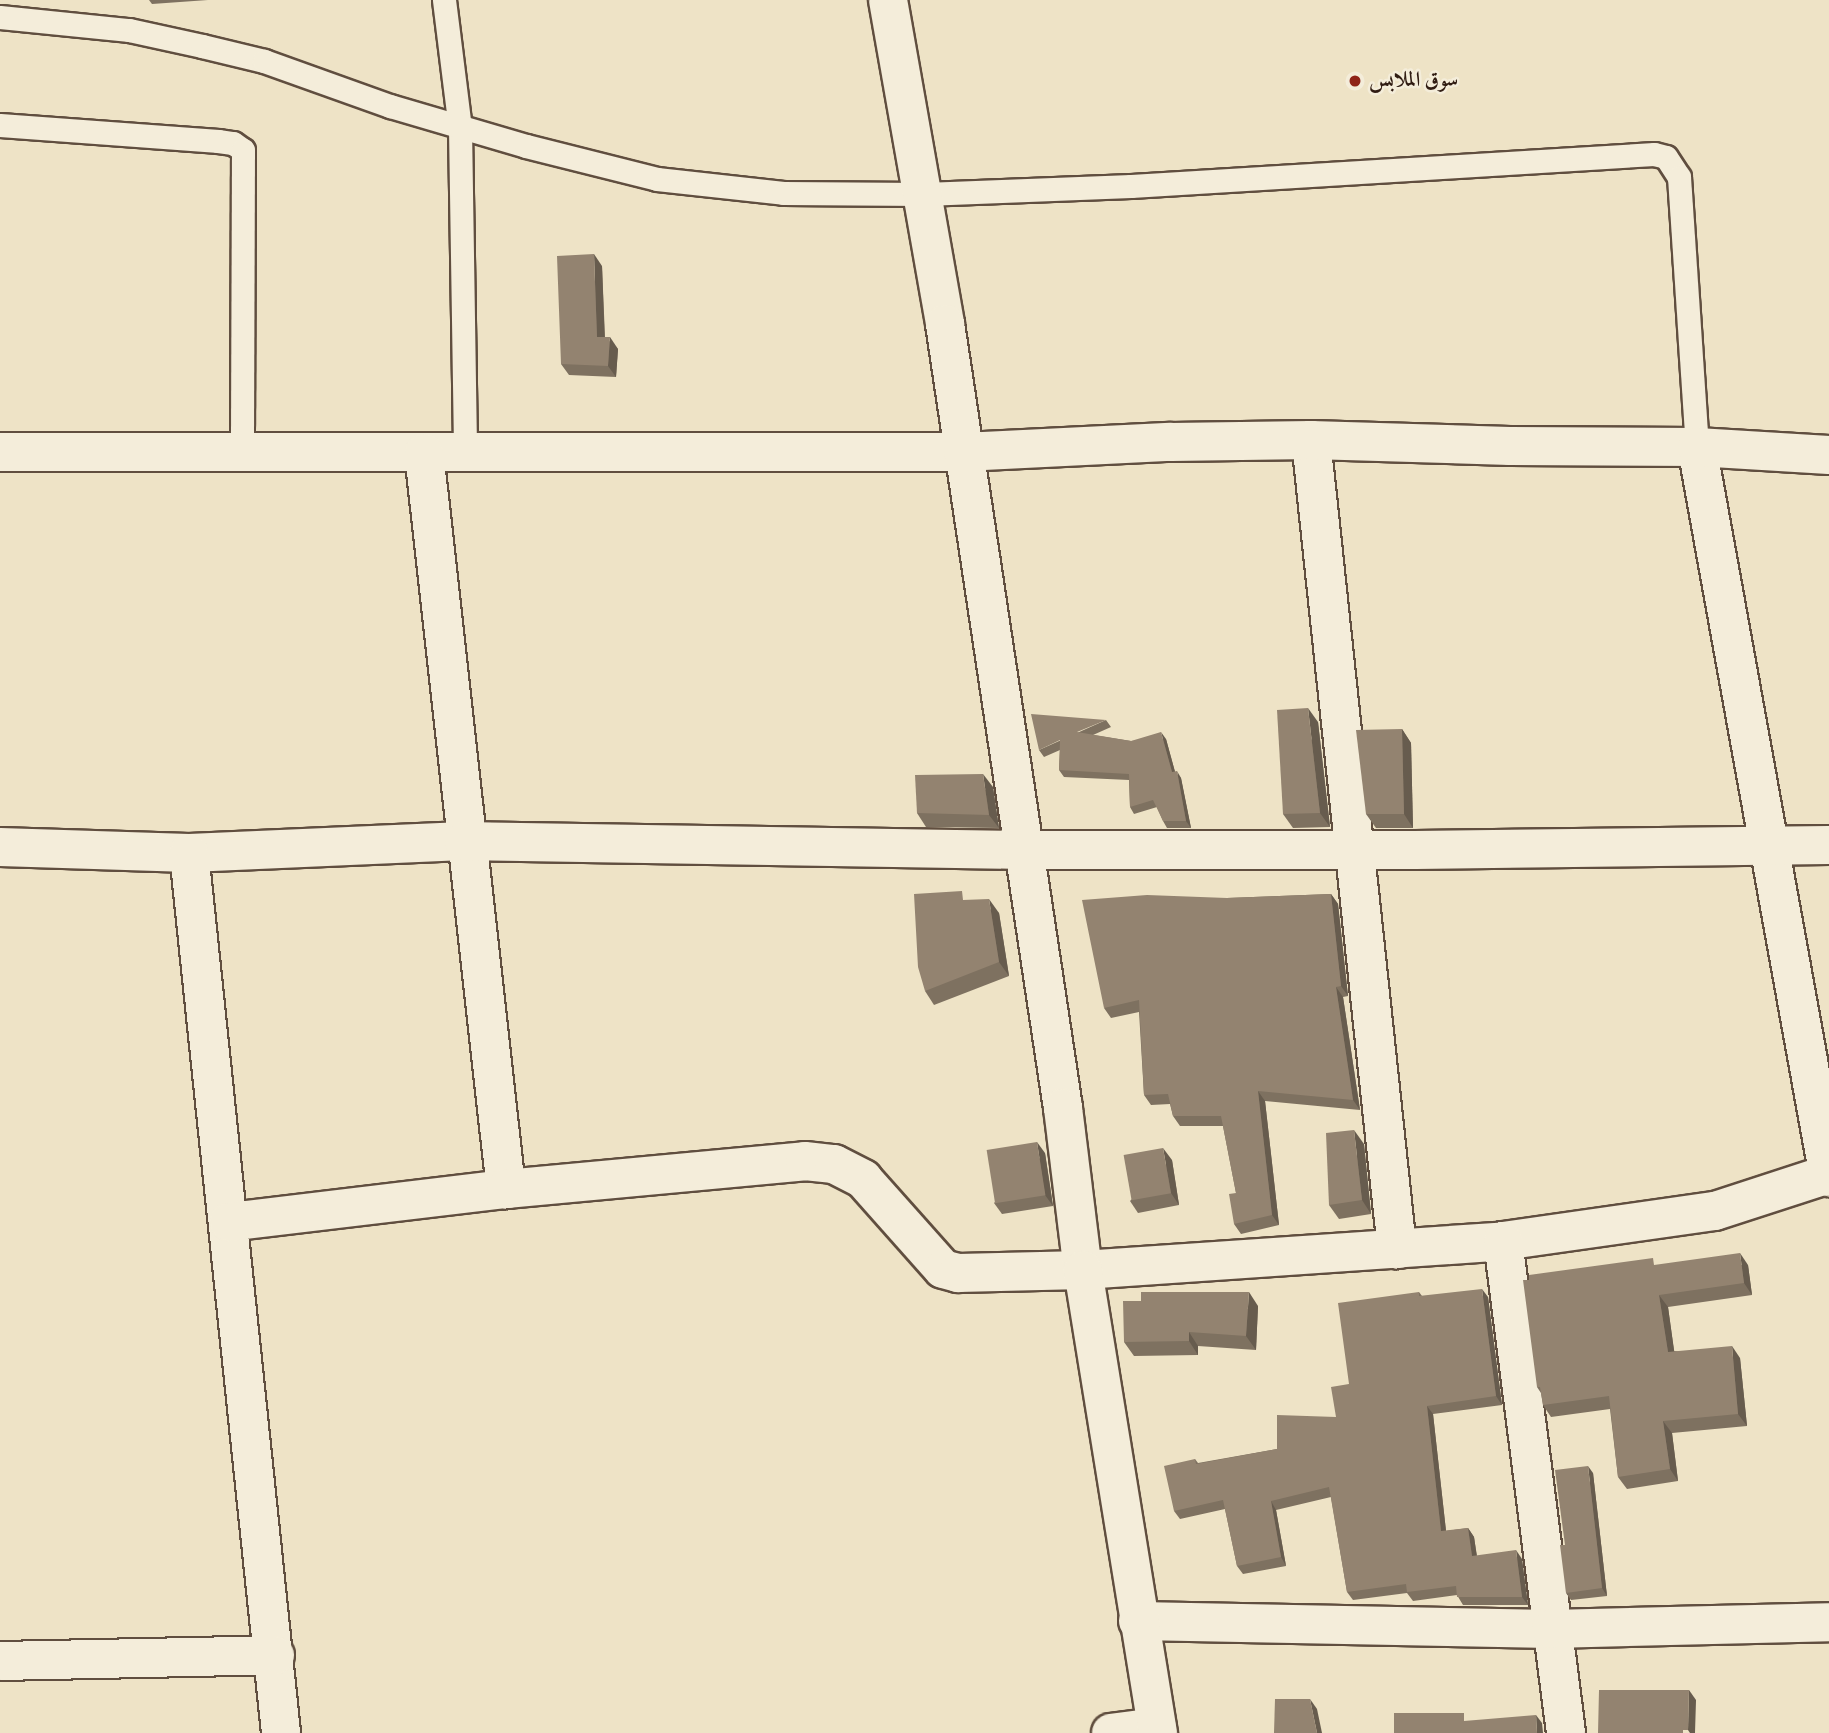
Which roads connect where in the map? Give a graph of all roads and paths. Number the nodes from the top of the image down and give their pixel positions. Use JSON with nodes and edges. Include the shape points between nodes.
{"nodes":[{"id":1,"x":444,"y":0,"type":"edge"},
{"id":2,"x":888,"y":0,"type":"edge"},
{"id":3,"x":0,"y":17,"type":"edge"},
{"id":4,"x":0,"y":125,"type":"edge"},
{"id":5,"x":460,"y":128,"type":"junction"},
{"id":6,"x":924,"y":194,"type":"junction"},
{"id":7,"x":1311,"y":440,"type":"junction"},
{"id":8,"x":1697,"y":447,"type":"junction"},
{"id":9,"x":242,"y":451,"type":"junction"},
{"id":10,"x":0,"y":452,"type":"edge"},
{"id":11,"x":963,"y":452,"type":"junction"},
{"id":12,"x":424,"y":453,"type":"junction"},
{"id":13,"x":465,"y":454,"type":"junction"},
{"id":14,"x":1829,"y":455,"type":"edge"},
{"id":15,"x":464,"y":841,"type":"junction"},
{"id":16,"x":1829,"y":845,"type":"edge"},
{"id":17,"x":0,"y":847,"type":"edge"},
{"id":18,"x":1771,"y":847,"type":"junction"},
{"id":19,"x":1023,"y":850,"type":"junction"},
{"id":20,"x":1354,"y":850,"type":"junction"},
{"id":21,"x":189,"y":853,"type":"junction"},
{"id":22,"x":1829,"y":1175,"type":"edge"},
{"id":23,"x":506,"y":1189,"type":"junction"},
{"id":24,"x":229,"y":1222,"type":"junction"},
{"id":25,"x":1503,"y":1241,"type":"junction"},
{"id":26,"x":1397,"y":1249,"type":"junction"},
{"id":27,"x":1083,"y":1270,"type":"junction"},
{"id":28,"x":1138,"y":1621,"type":"junction"},
{"id":29,"x":1829,"y":1622,"type":"edge"},
{"id":30,"x":1551,"y":1629,"type":"junction"},
{"id":31,"x":275,"y":1655,"type":"junction"},
{"id":32,"x":0,"y":1661,"type":"edge"},
{"id":33,"x":1157,"y":1730,"type":"edge"},
{"id":34,"x":281,"y":1733,"type":"edge"},
{"id":35,"x":1111,"y":1733,"type":"edge"},
{"id":36,"x":1566,"y":1733,"type":"edge"}],
"edges":[{"from":1,"to":5,"type":"lane"},
{"from":2,"to":6,"type":"street"},
{"from":3,"to":5,"type":"lane","via":[[129,30],[240,55]]},
{"from":4,"to":9,"type":"lane","via":[[218,141],[243,150]]},
{"from":5,"to":6,"type":"lane","via":[[657,178],[783,194]]},
{"from":5,"to":13,"type":"lane"},
{"from":6,"to":8,"type":"lane","via":[[1654,154],[1666,157],[1679,177]]},
{"from":6,"to":11,"type":"street"},
{"from":7,"to":8,"type":"street"},
{"from":7,"to":11,"type":"street"},
{"from":7,"to":20,"type":"street"},
{"from":8,"to":14,"type":"street"},
{"from":8,"to":18,"type":"street"},
{"from":9,"to":10,"type":"street"},
{"from":9,"to":12,"type":"street"},
{"from":11,"to":13,"type":"street"},
{"from":11,"to":19,"type":"street"},
{"from":12,"to":13,"type":"street"},
{"from":12,"to":15,"type":"street"},
{"from":15,"to":19,"type":"street"},
{"from":15,"to":21,"type":"street"},
{"from":15,"to":23,"type":"street"},
{"from":16,"to":18,"type":"street"},
{"from":17,"to":21,"type":"street"},
{"from":18,"to":20,"type":"street"},
{"from":18,"to":22,"type":"street"},
{"from":19,"to":20,"type":"street"},
{"from":19,"to":27,"type":"street"},
{"from":20,"to":26,"type":"street"},
{"from":21,"to":24,"type":"street"},
{"from":22,"to":25,"type":"street","via":[[1715,1211]]},
{"from":23,"to":24,"type":"street"},
{"from":23,"to":27,"type":"street","via":[[805,1161],[834,1164],[863,1179],[943,1269],[958,1273]]},
{"from":24,"to":31,"type":"street"},
{"from":25,"to":26,"type":"street"},
{"from":25,"to":30,"type":"street"},
{"from":26,"to":27,"type":"street"},
{"from":27,"to":28,"type":"street"},
{"from":28,"to":30,"type":"street"},
{"from":28,"to":33,"type":"street"},
{"from":29,"to":30,"type":"street"},
{"from":30,"to":36,"type":"street"},
{"from":31,"to":32,"type":"street"},
{"from":31,"to":34,"type":"street"},
{"from":33,"to":35,"type":"street"}]}
